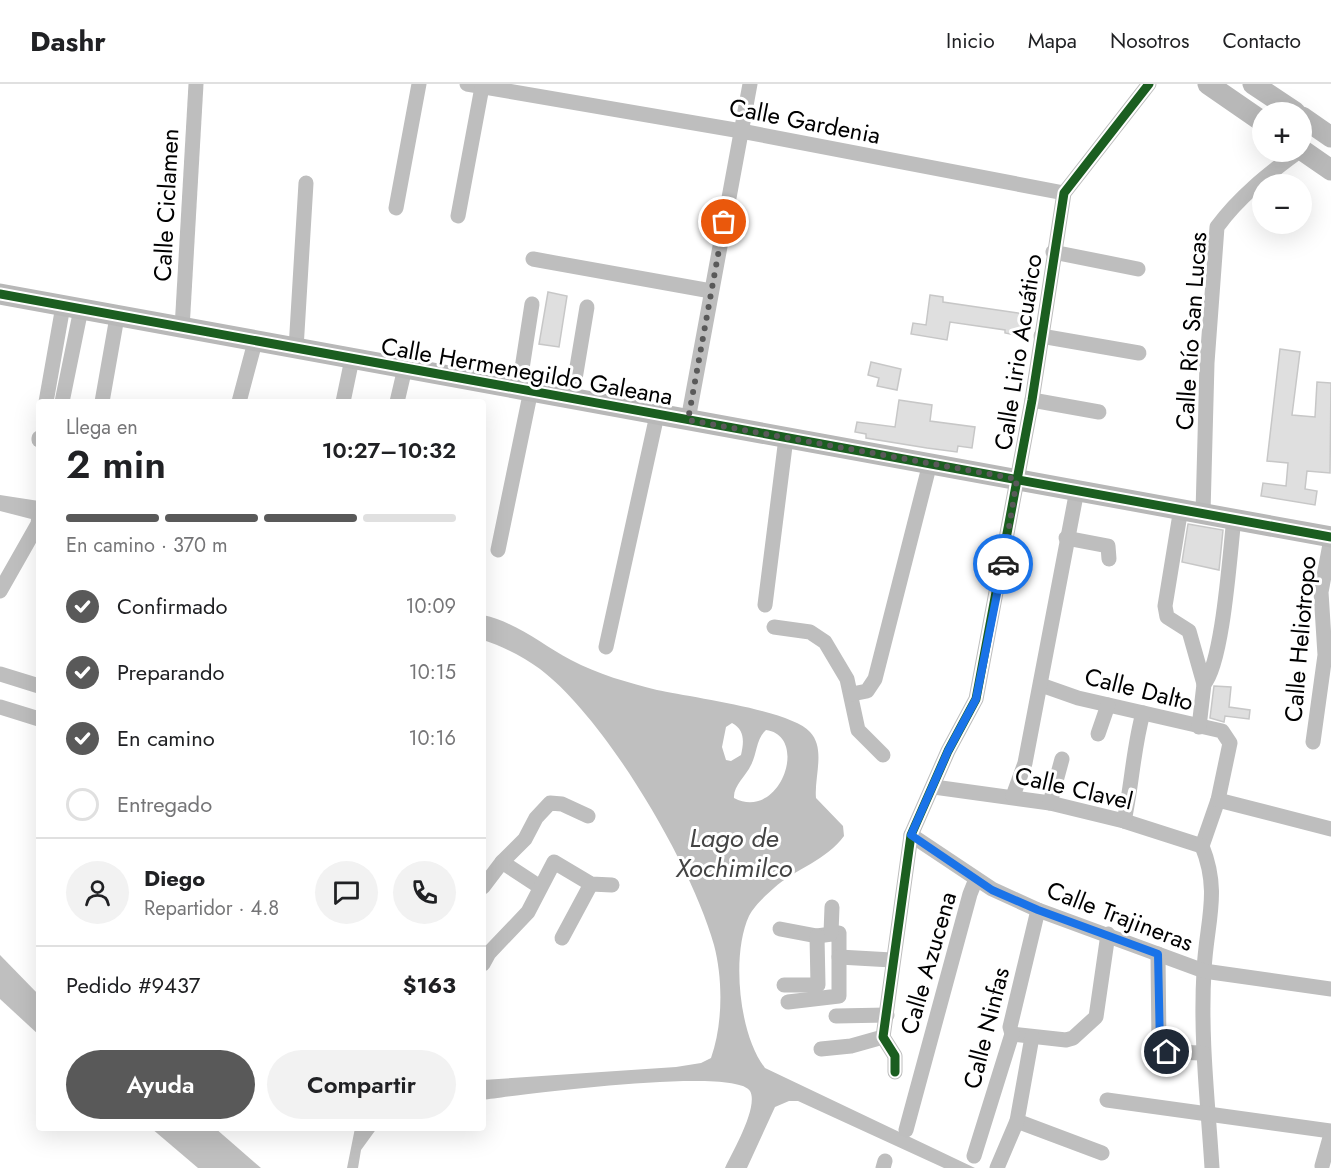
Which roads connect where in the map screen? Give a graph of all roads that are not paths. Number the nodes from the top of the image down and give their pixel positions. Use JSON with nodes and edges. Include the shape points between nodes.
{"nodes":[{"id":1,"x":196,"y":84,"type":"edge"},
{"id":2,"x":419,"y":84,"type":"edge"},
{"id":3,"x":750,"y":84,"type":"edge"},
{"id":4,"x":1149,"y":84,"type":"edge"},
{"id":5,"x":1208,"y":84,"type":"edge"},
{"id":6,"x":1253,"y":84,"type":"edge"},
{"id":7,"x":475,"y":85,"type":"edge"},
{"id":8,"x":1280,"y":102,"type":"edge"},
{"id":9,"x":1252,"y":115,"type":"edge"},
{"id":10,"x":1312,"y":124,"type":"edge"},
{"id":11,"x":741,"y":131,"type":"junction"},
{"id":12,"x":1331,"y":137,"type":"edge"},
{"id":13,"x":1312,"y":158,"type":"edge"},
{"id":14,"x":1285,"y":162,"type":"edge"},
{"id":15,"x":1331,"y":170,"type":"edge"},
{"id":16,"x":306,"y":183,"type":"dead end"},
{"id":17,"x":1064,"y":193,"type":"junction"},
{"id":18,"x":396,"y":208,"type":"dead end"},
{"id":19,"x":458,"y":216,"type":"dead end"},
{"id":20,"x":1053,"y":252,"type":"junction"},
{"id":21,"x":533,"y":259,"type":"dead end"},
{"id":22,"x":1138,"y":269,"type":"dead end"},
{"id":23,"x":711,"y":291,"type":"junction"},
{"id":24,"x":0,"y":294,"type":"edge"},
{"id":25,"x":532,"y":304,"type":"dead end"},
{"id":26,"x":72,"y":307,"type":"junction"},
{"id":27,"x":587,"y":307,"type":"dead end"},
{"id":28,"x":117,"y":316,"type":"junction"},
{"id":29,"x":182,"y":329,"type":"junction"},
{"id":30,"x":1041,"y":336,"type":"junction"},
{"id":31,"x":255,"y":342,"type":"junction"},
{"id":32,"x":296,"y":349,"type":"junction"},
{"id":33,"x":1139,"y":353,"type":"dead end"},
{"id":34,"x":352,"y":359,"type":"junction"},
{"id":35,"x":405,"y":368,"type":"junction"},
{"id":36,"x":525,"y":389,"type":"junction"},
{"id":37,"x":572,"y":397,"type":"junction"},
{"id":38,"x":47,"y":399,"type":"edge"},
{"id":39,"x":62,"y":399,"type":"edge"},
{"id":40,"x":103,"y":399,"type":"edge"},
{"id":41,"x":240,"y":399,"type":"edge"},
{"id":42,"x":344,"y":399,"type":"edge"},
{"id":43,"x":398,"y":399,"type":"edge"},
{"id":44,"x":1032,"y":400,"type":"junction"},
{"id":45,"x":1099,"y":412,"type":"dead end"},
{"id":46,"x":657,"y":415,"type":"junction"},
{"id":47,"x":688,"y":420,"type":"junction"},
{"id":48,"x":786,"y":438,"type":"junction"},
{"id":49,"x":930,"y":463,"type":"junction"},
{"id":50,"x":1017,"y":479,"type":"junction"},
{"id":51,"x":1077,"y":490,"type":"junction"},
{"id":52,"x":1181,"y":508,"type":"junction"},
{"id":53,"x":1203,"y":513,"type":"junction"},
{"id":54,"x":1234,"y":518,"type":"junction"},
{"id":55,"x":36,"y":523,"type":"edge"},
{"id":56,"x":1066,"y":538,"type":"junction"},
{"id":57,"x":1331,"y":538,"type":"edge"},
{"id":58,"x":498,"y":550,"type":"dead end"},
{"id":59,"x":1109,"y":559,"type":"dead end"},
{"id":60,"x":0,"y":591,"type":"edge"},
{"id":61,"x":765,"y":605,"type":"dead end"},
{"id":62,"x":774,"y":627,"type":"dead end"},
{"id":63,"x":606,"y":647,"type":"dead end"},
{"id":64,"x":0,"y":674,"type":"edge"},
{"id":65,"x":1204,"y":684,"type":"junction"},
{"id":66,"x":36,"y":685,"type":"edge"},
{"id":67,"x":1041,"y":685,"type":"junction"},
{"id":68,"x":852,"y":694,"type":"junction"},
{"id":69,"x":1108,"y":705,"type":"junction"},
{"id":70,"x":0,"y":706,"type":"edge"},
{"id":71,"x":1143,"y":713,"type":"junction"},
{"id":72,"x":36,"y":718,"type":"edge"},
{"id":73,"x":1199,"y":727,"type":"junction"},
{"id":74,"x":1098,"y":734,"type":"dead end"},
{"id":75,"x":1313,"y":742,"type":"dead end"},
{"id":76,"x":883,"y":755,"type":"dead end"},
{"id":77,"x":1062,"y":759,"type":"dead end"},
{"id":78,"x":934,"y":787,"type":"junction"},
{"id":79,"x":1013,"y":796,"type":"junction"},
{"id":80,"x":1218,"y":800,"type":"junction"},
{"id":81,"x":1050,"y":803,"type":"junction"},
{"id":82,"x":588,"y":816,"type":"dead end"},
{"id":83,"x":1124,"y":821,"type":"junction"},
{"id":84,"x":1331,"y":829,"type":"edge"},
{"id":85,"x":911,"y":835,"type":"junction"},
{"id":86,"x":1202,"y":846,"type":"junction"},
{"id":87,"x":502,"y":862,"type":"junction"},
{"id":88,"x":976,"y":879,"type":"junction"},
{"id":89,"x":486,"y":883,"type":"edge"},
{"id":90,"x":591,"y":884,"type":"junction"},
{"id":91,"x":612,"y":885,"type":"dead end"},
{"id":92,"x":540,"y":887,"type":"junction"},
{"id":93,"x":832,"y":907,"type":"dead end"},
{"id":94,"x":1038,"y":910,"type":"junction"},
{"id":95,"x":780,"y":929,"type":"dead end"},
{"id":96,"x":1108,"y":934,"type":"junction"},
{"id":97,"x":824,"y":935,"type":"junction"},
{"id":98,"x":562,"y":938,"type":"dead end"},
{"id":99,"x":1158,"y":954,"type":"junction"},
{"id":100,"x":839,"y":957,"type":"junction"},
{"id":101,"x":486,"y":958,"type":"edge"},
{"id":102,"x":892,"y":960,"type":"junction"},
{"id":103,"x":1204,"y":971,"type":"junction"},
{"id":104,"x":784,"y":985,"type":"dead end"},
{"id":105,"x":1331,"y":989,"type":"edge"},
{"id":106,"x":788,"y":1002,"type":"dead end"},
{"id":107,"x":886,"y":1016,"type":"junction"},
{"id":108,"x":836,"y":1017,"type":"dead end"},
{"id":109,"x":1012,"y":1034,"type":"junction"},
{"id":110,"x":883,"y":1037,"type":"junction"},
{"id":111,"x":1032,"y":1037,"type":"junction"},
{"id":112,"x":821,"y":1049,"type":"dead end"},
{"id":113,"x":1203,"y":1053,"type":"junction"},
{"id":114,"x":895,"y":1072,"type":"dead end"},
{"id":115,"x":1107,"y":1100,"type":"dead end"},
{"id":116,"x":1209,"y":1112,"type":"junction"},
{"id":117,"x":1017,"y":1121,"type":"junction"},
{"id":118,"x":906,"y":1130,"type":"dead end"},
{"id":119,"x":1331,"y":1133,"type":"edge"},
{"id":120,"x":1102,"y":1153,"type":"dead end"},
{"id":121,"x":974,"y":1156,"type":"dead end"},
{"id":122,"x":1322,"y":1166,"type":"dead end"},
{"id":123,"x":997,"y":1168,"type":"edge"},
{"id":124,"x":1212,"y":1168,"type":"edge"}],
"edges":[{"from":1,"to":29,"type":"street","name":"Calle Ciclamen"},
{"from":2,"to":18,"type":"street"},
{"from":3,"to":11,"type":"street"},
{"from":4,"to":17,"type":"street","name":"Calle Lirio Acuático"},
{"from":5,"to":9,"type":"street"},
{"from":6,"to":8,"type":"street"},
{"from":7,"to":11,"type":"street","name":"Calle Gardenia"},
{"from":7,"to":19,"type":"street"},
{"from":10,"to":12,"type":"street"},
{"from":11,"to":17,"type":"street","name":"Calle Gardenia"},
{"from":11,"to":23,"type":"street"},
{"from":13,"to":15,"type":"street"},
{"from":14,"to":53,"type":"street","name":"Calle Río San Lucas","via":[[1264,177],[1217,227],[1207,363]]},
{"from":16,"to":32,"type":"street"},
{"from":17,"to":20,"type":"street","name":"Calle Lirio Acuático"},
{"from":20,"to":22,"type":"street"},
{"from":20,"to":30,"type":"street","name":"Calle Lirio Acuático"},
{"from":21,"to":23,"type":"street"},
{"from":23,"to":47,"type":"street"},
{"from":24,"to":26,"type":"street","name":"Calle Hermenegildo Galeana"},
{"from":25,"to":36,"type":"street"},
{"from":26,"to":28,"type":"street","name":"Calle Hermenegildo Galeana"},
{"from":26,"to":38,"type":"street"},
{"from":26,"to":39,"type":"street"},
{"from":27,"to":37,"type":"street"},
{"from":28,"to":29,"type":"street","name":"Calle Hermenegildo Galeana"},
{"from":28,"to":40,"type":"street"},
{"from":29,"to":31,"type":"street","name":"Calle Hermenegildo Galeana"},
{"from":30,"to":33,"type":"street"},
{"from":30,"to":44,"type":"street","name":"Calle Lirio Acuático"},
{"from":31,"to":32,"type":"street","name":"Calle Hermenegildo Galeana"},
{"from":31,"to":41,"type":"street"},
{"from":32,"to":34,"type":"street","name":"Calle Hermenegildo Galeana"},
{"from":34,"to":35,"type":"street","name":"Calle Hermenegildo Galeana"},
{"from":34,"to":42,"type":"street"},
{"from":35,"to":36,"type":"street","name":"Calle Hermenegildo Galeana"},
{"from":35,"to":43,"type":"street"},
{"from":36,"to":37,"type":"street","name":"Calle Hermenegildo Galeana"},
{"from":36,"to":58,"type":"street"},
{"from":37,"to":46,"type":"street","name":"Calle Hermenegildo Galeana"},
{"from":44,"to":45,"type":"street"},
{"from":44,"to":50,"type":"street","name":"Calle Lirio Acuático"},
{"from":46,"to":47,"type":"street","name":"Calle Hermenegildo Galeana"},
{"from":46,"to":63,"type":"street"},
{"from":47,"to":48,"type":"street","name":"Calle Hermenegildo Galeana"},
{"from":48,"to":49,"type":"street","name":"Calle Hermenegildo Galeana"},
{"from":48,"to":61,"type":"street"},
{"from":49,"to":50,"type":"street","name":"Calle Hermenegildo Galeana"},
{"from":49,"to":68,"type":"street","via":[[875,679],[867,691]]},
{"from":50,"to":51,"type":"street","name":"Calle Hermenegildo Galeana"},
{"from":50,"to":78,"type":"street","name":"Calle Lirio Acuático","via":[[976,699]]},
{"from":51,"to":52,"type":"street","name":"Calle Hermenegildo Galeana"},
{"from":51,"to":56,"type":"street"},
{"from":52,"to":53,"type":"street","name":"Calle Hermenegildo Galeana"},
{"from":52,"to":65,"type":"street","via":[[1165,606],[1167,617],[1190,631]]},
{"from":53,"to":54,"type":"street","name":"Calle Hermenegildo Galeana"},
{"from":54,"to":57,"type":"street","name":"Calle Hermenegildo Galeana"},
{"from":54,"to":65,"type":"street","via":[[1214,664]]},
{"from":55,"to":60,"type":"street"},
{"from":56,"to":59,"type":"street","via":[[1108,546]]},
{"from":56,"to":67,"type":"street"},
{"from":57,"to":75,"type":"street","name":"Calle Heliotropo","via":[[1321,592],[1325,655]]},
{"from":62,"to":68,"type":"street","via":[[810,633],[825,642]]},
{"from":64,"to":66,"type":"street"},
{"from":65,"to":73,"type":"street"},
{"from":67,"to":69,"type":"street","name":"Calle Dalto"},
{"from":67,"to":79,"type":"street","via":[[1025,764]]},
{"from":68,"to":76,"type":"street","via":[[858,730]]},
{"from":69,"to":71,"type":"street","name":"Calle Dalto"},
{"from":69,"to":74,"type":"street"},
{"from":70,"to":72,"type":"street"},
{"from":71,"to":73,"type":"street","name":"Calle Dalto"},
{"from":71,"to":83,"type":"street"},
{"from":73,"to":80,"type":"street","name":"Calle Dalto","via":[[1222,731],[1230,743]]},
{"from":77,"to":81,"type":"street"},
{"from":78,"to":79,"type":"street","name":"Calle Clavel"},
{"from":78,"to":85,"type":"street","name":"Calle Lirio Acuático"},
{"from":79,"to":81,"type":"street","name":"Calle Clavel"},
{"from":80,"to":84,"type":"street"},
{"from":80,"to":86,"type":"street"},
{"from":81,"to":83,"type":"street","name":"Calle Clavel"},
{"from":82,"to":87,"type":"street","via":[[550,803],[525,839]]},
{"from":83,"to":86,"type":"street","name":"Calle Clavel"},
{"from":85,"to":88,"type":"street","name":"Calle Trajineras"},
{"from":85,"to":102,"type":"street","name":"Calle Lirio Acuático"},
{"from":86,"to":103,"type":"street","via":[[1213,892]]},
{"from":87,"to":89,"type":"street"},
{"from":87,"to":92,"type":"street"},
{"from":88,"to":94,"type":"street","name":"Calle Trajineras"},
{"from":88,"to":118,"type":"street","name":"Calle Azucena"},
{"from":90,"to":91,"type":"street"},
{"from":90,"to":92,"type":"street","via":[[554,862]]},
{"from":90,"to":98,"type":"street"},
{"from":92,"to":101,"type":"street","via":[[528,912]]},
{"from":93,"to":97,"type":"street"},
{"from":94,"to":96,"type":"street","name":"Calle Trajineras"},
{"from":94,"to":109,"type":"street","name":"Calle Ninfas","via":[[1010,1027]]},
{"from":95,"to":97,"type":"street"},
{"from":96,"to":99,"type":"street","name":"Calle Trajineras"},
{"from":96,"to":111,"type":"street","via":[[1096,1017],[1073,1038]]},
{"from":97,"to":100,"type":"street","via":[[839,933]]},
{"from":97,"to":104,"type":"street","via":[[818,985]]},
{"from":99,"to":103,"type":"street","name":"Calle Trajineras"},
{"from":99,"to":113,"type":"street","via":[[1160,1047],[1167,1052]]},
{"from":100,"to":102,"type":"street"},
{"from":100,"to":106,"type":"street","via":[[839,996]]},
{"from":102,"to":107,"type":"street","name":"Calle Lirio Acuático"},
{"from":103,"to":105,"type":"street","name":"Calle Trajineras"},
{"from":103,"to":113,"type":"street"},
{"from":107,"to":108,"type":"street"},
{"from":107,"to":110,"type":"street","name":"Calle Lirio Acuático"},
{"from":109,"to":111,"type":"street"},
{"from":109,"to":121,"type":"street","name":"Calle Ninfas"},
{"from":110,"to":112,"type":"street"},
{"from":110,"to":114,"type":"street","via":[[895,1056]]},
{"from":111,"to":117,"type":"street"},
{"from":113,"to":116,"type":"street"},
{"from":115,"to":116,"type":"street"},
{"from":116,"to":119,"type":"street"},
{"from":116,"to":124,"type":"street"},
{"from":117,"to":120,"type":"street"},
{"from":117,"to":123,"type":"street"},
{"from":119,"to":122,"type":"street"}]}
